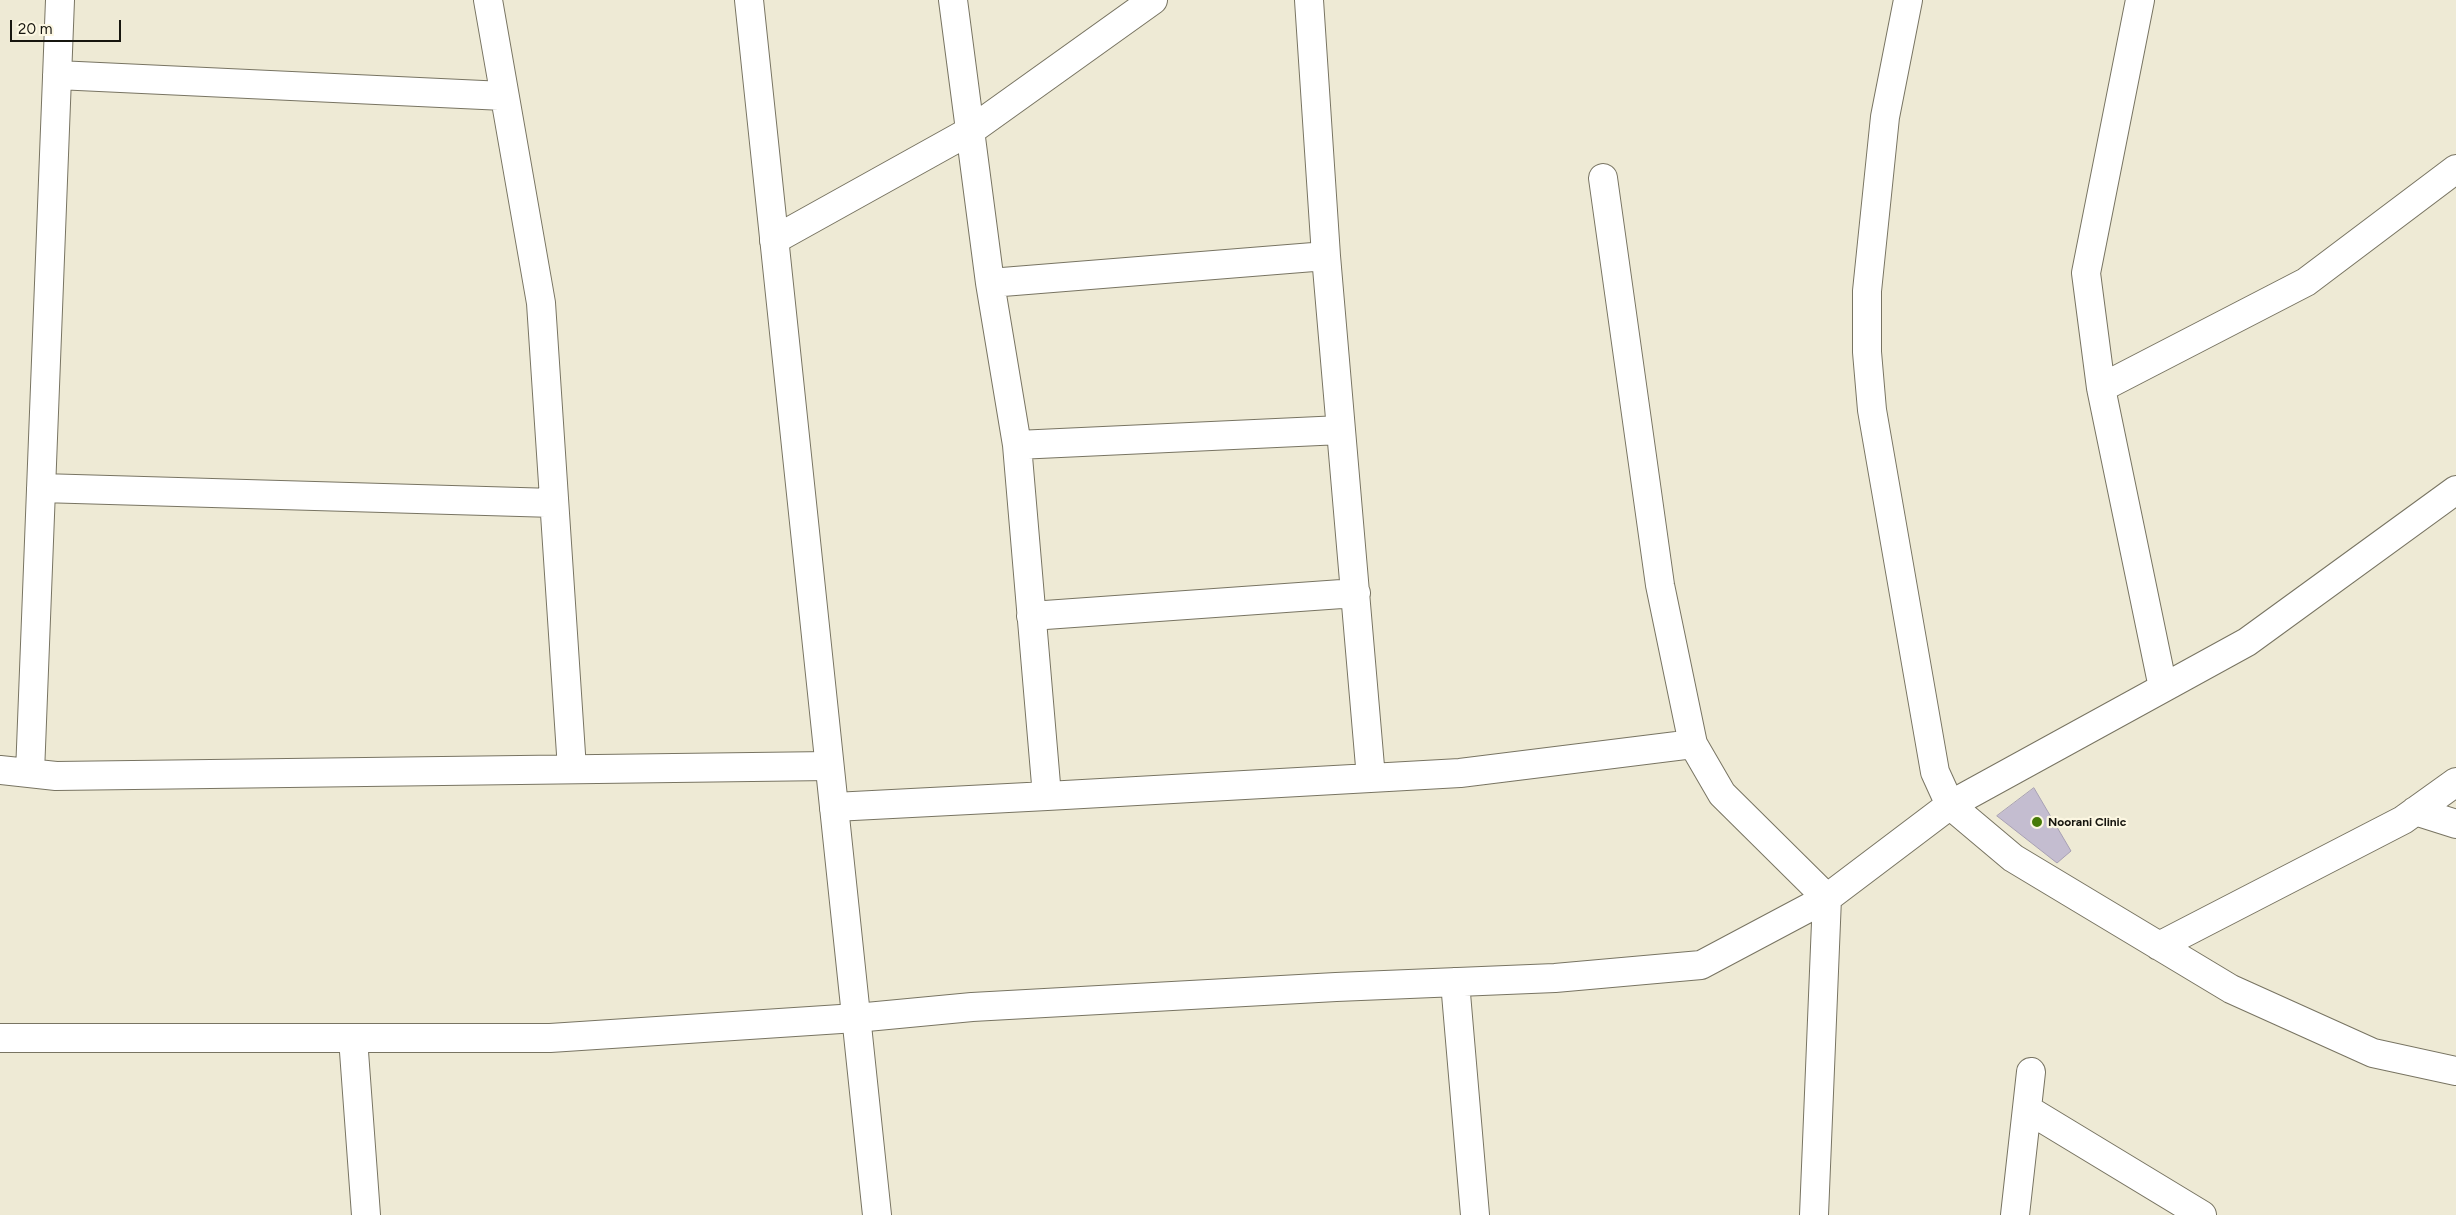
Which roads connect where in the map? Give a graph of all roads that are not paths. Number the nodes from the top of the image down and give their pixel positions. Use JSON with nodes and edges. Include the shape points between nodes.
{"nodes":[{"id":1,"x":60,"y":0,"type":"edge"},
{"id":2,"x":488,"y":0,"type":"edge"},
{"id":3,"x":749,"y":0,"type":"edge"},
{"id":4,"x":952,"y":0,"type":"edge"},
{"id":5,"x":1153,"y":0,"type":"edge"},
{"id":6,"x":1309,"y":0,"type":"edge"},
{"id":7,"x":2140,"y":0,"type":"edge"},
{"id":8,"x":1902,"y":1,"type":"edge"},
{"id":9,"x":57,"y":75,"type":"junction"},
{"id":10,"x":504,"y":96,"type":"junction"},
{"id":11,"x":970,"y":131,"type":"junction"},
{"id":12,"x":2456,"y":169,"type":"edge"},
{"id":13,"x":1603,"y":178,"type":"dead end"},
{"id":14,"x":774,"y":240,"type":"junction"},
{"id":15,"x":1326,"y":256,"type":"junction"},
{"id":16,"x":990,"y":283,"type":"junction"},
{"id":17,"x":2100,"y":388,"type":"junction"},
{"id":18,"x":1341,"y":430,"type":"junction"},
{"id":19,"x":1017,"y":446,"type":"junction"},
{"id":20,"x":41,"y":488,"type":"junction"},
{"id":21,"x":2456,"y":490,"type":"edge"},
{"id":22,"x":554,"y":503,"type":"junction"},
{"id":23,"x":1356,"y":593,"type":"junction"},
{"id":24,"x":1031,"y":616,"type":"junction"},
{"id":25,"x":2163,"y":688,"type":"junction"},
{"id":26,"x":1693,"y":744,"type":"junction"},
{"id":27,"x":829,"y":766,"type":"junction"},
{"id":28,"x":572,"y":769,"type":"junction"},
{"id":29,"x":0,"y":770,"type":"edge"},
{"id":30,"x":30,"y":773,"type":"junction"},
{"id":31,"x":1371,"y":778,"type":"junction"},
{"id":32,"x":2456,"y":782,"type":"edge"},
{"id":33,"x":1047,"y":796,"type":"junction"},
{"id":34,"x":1950,"y":804,"type":"junction"},
{"id":35,"x":834,"y":807,"type":"junction"},
{"id":36,"x":2415,"y":811,"type":"junction"},
{"id":37,"x":2456,"y":824,"type":"edge"},
{"id":38,"x":1827,"y":898,"type":"junction"},
{"id":39,"x":2159,"y":946,"type":"junction"},
{"id":40,"x":1455,"y":982,"type":"junction"},
{"id":41,"x":856,"y":1018,"type":"junction"},
{"id":42,"x":0,"y":1038,"type":"edge"},
{"id":43,"x":353,"y":1038,"type":"junction"},
{"id":44,"x":2456,"y":1071,"type":"edge"},
{"id":45,"x":2031,"y":1072,"type":"dead end"},
{"id":46,"x":2027,"y":1108,"type":"junction"},
{"id":47,"x":366,"y":1215,"type":"edge"},
{"id":48,"x":877,"y":1215,"type":"edge"},
{"id":49,"x":1475,"y":1215,"type":"edge"},
{"id":50,"x":1814,"y":1215,"type":"edge"},
{"id":51,"x":2015,"y":1215,"type":"edge"},
{"id":52,"x":2202,"y":1215,"type":"edge"}],
"edges":[{"from":1,"to":9,"type":"street"},
{"from":2,"to":10,"type":"street"},
{"from":3,"to":14,"type":"street"},
{"from":4,"to":11,"type":"street"},
{"from":5,"to":11,"type":"street"},
{"from":6,"to":15,"type":"street"},
{"from":7,"to":17,"type":"street","via":[[2086,273]]},
{"from":8,"to":34,"type":"street","via":[[1867,291],[1868,352],[1872,410],[1935,772]]},
{"from":9,"to":10,"type":"street"},
{"from":9,"to":20,"type":"street"},
{"from":10,"to":22,"type":"street","via":[[541,303]]},
{"from":11,"to":14,"type":"street"},
{"from":11,"to":16,"type":"street"},
{"from":12,"to":17,"type":"street","via":[[2306,282]]},
{"from":13,"to":26,"type":"street","via":[[1660,585]]},
{"from":14,"to":27,"type":"street"},
{"from":15,"to":16,"type":"street"},
{"from":15,"to":18,"type":"street"},
{"from":16,"to":19,"type":"street"},
{"from":17,"to":25,"type":"street"},
{"from":18,"to":19,"type":"street"},
{"from":18,"to":23,"type":"street"},
{"from":19,"to":24,"type":"street"},
{"from":20,"to":22,"type":"street"},
{"from":20,"to":30,"type":"street"},
{"from":21,"to":25,"type":"street","via":[[2247,642]]},
{"from":22,"to":28,"type":"street"},
{"from":23,"to":24,"type":"street"},
{"from":23,"to":31,"type":"street"},
{"from":24,"to":33,"type":"street"},
{"from":25,"to":34,"type":"street"},
{"from":26,"to":31,"type":"street","via":[[1460,773]]},
{"from":26,"to":38,"type":"street","via":[[1722,794]]},
{"from":27,"to":28,"type":"street"},
{"from":27,"to":35,"type":"street"},
{"from":28,"to":30,"type":"street","via":[[56,776]]},
{"from":29,"to":30,"type":"street"},
{"from":31,"to":33,"type":"street"},
{"from":32,"to":36,"type":"street"},
{"from":33,"to":35,"type":"street"},
{"from":34,"to":38,"type":"street"},
{"from":34,"to":39,"type":"street","via":[[2013,858]]},
{"from":35,"to":41,"type":"street"},
{"from":36,"to":37,"type":"street"},
{"from":36,"to":39,"type":"street"},
{"from":38,"to":40,"type":"street","via":[[1701,965],[1555,978]]},
{"from":38,"to":50,"type":"street"},
{"from":39,"to":44,"type":"street","via":[[2231,989],[2373,1053]]},
{"from":40,"to":41,"type":"street","via":[[982,1007]]},
{"from":40,"to":49,"type":"street"},
{"from":41,"to":43,"type":"street","via":[[550,1038]]},
{"from":41,"to":48,"type":"street"},
{"from":42,"to":43,"type":"street"},
{"from":43,"to":47,"type":"street"},
{"from":45,"to":46,"type":"street"},
{"from":46,"to":51,"type":"street"},
{"from":46,"to":52,"type":"street"}]}
